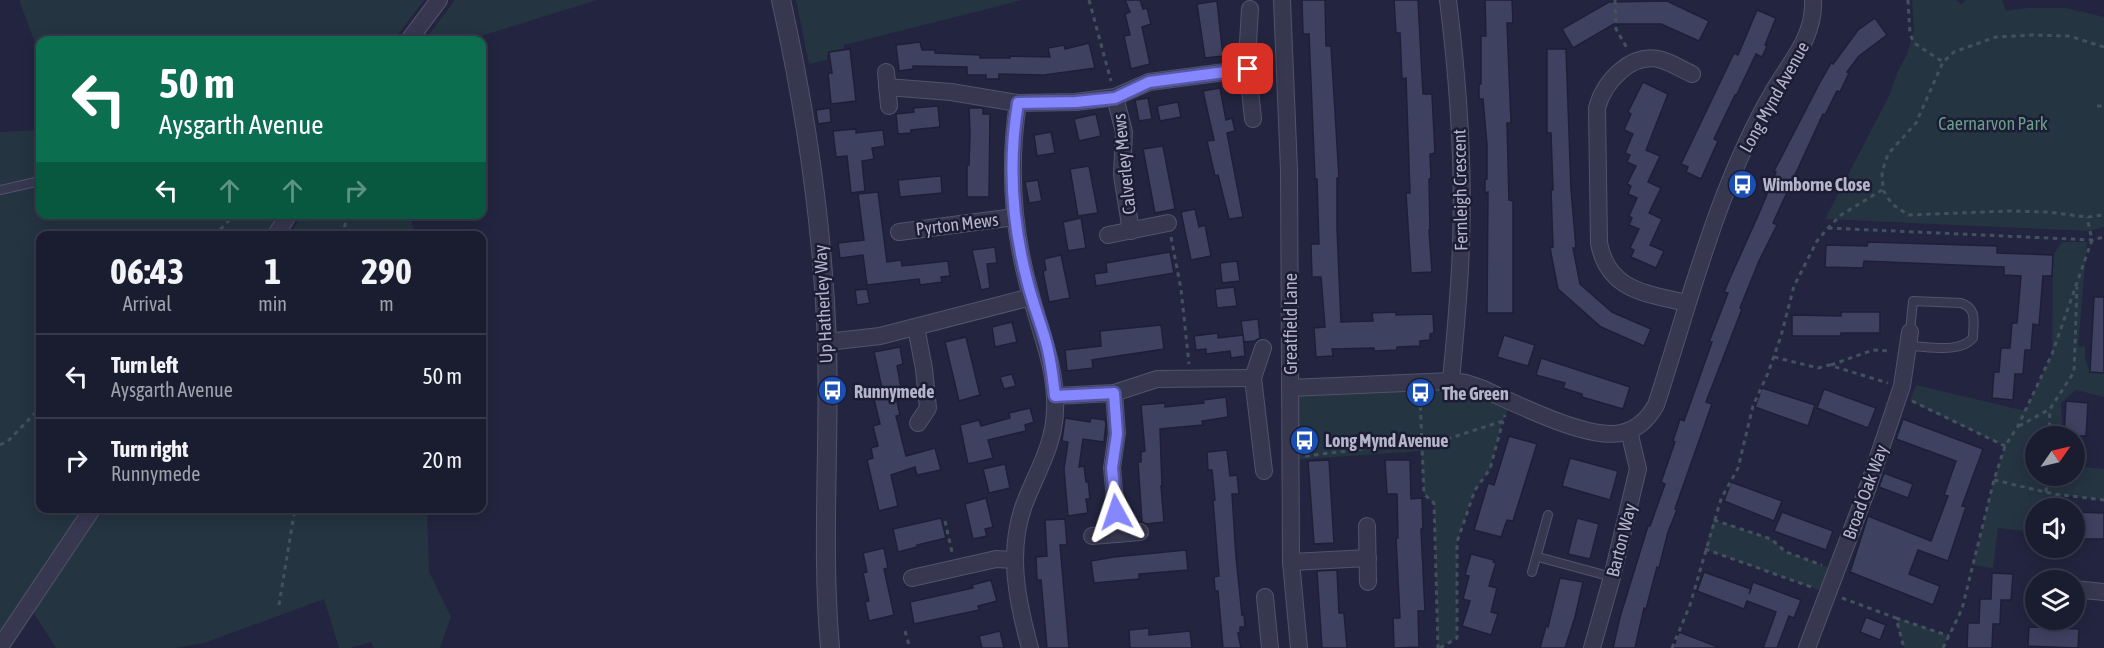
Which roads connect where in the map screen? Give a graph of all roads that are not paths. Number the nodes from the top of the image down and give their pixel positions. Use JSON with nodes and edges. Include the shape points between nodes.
{"nodes":[{"id":1,"x":439,"y":0,"type":"edge"},
{"id":2,"x":781,"y":0,"type":"edge"},
{"id":3,"x":1282,"y":0,"type":"edge"},
{"id":4,"x":1448,"y":0,"type":"edge"},
{"id":5,"x":1813,"y":0,"type":"edge"},
{"id":6,"x":1250,"y":9,"type":"dead end"},
{"id":7,"x":412,"y":36,"type":"edge"},
{"id":8,"x":1248,"y":69,"type":"junction"},
{"id":9,"x":1692,"y":74,"type":"dead end"},
{"id":10,"x":1115,"y":98,"type":"junction"},
{"id":11,"x":1018,"y":103,"type":"junction"},
{"id":12,"x":889,"y":106,"type":"dead end"},
{"id":13,"x":1253,"y":119,"type":"dead end"},
{"id":14,"x":36,"y":182,"type":"edge"},
{"id":15,"x":0,"y":190,"type":"edge"},
{"id":16,"x":1015,"y":217,"type":"junction"},
{"id":17,"x":1168,"y":223,"type":"road end"},
{"id":18,"x":1131,"y":231,"type":"junction"},
{"id":19,"x":899,"y":232,"type":"dead end"},
{"id":20,"x":1108,"y":235,"type":"dead end"},
{"id":21,"x":1031,"y":297,"type":"junction"},
{"id":22,"x":1686,"y":303,"type":"junction"},
{"id":23,"x":915,"y":327,"type":"junction"},
{"id":24,"x":827,"y":342,"type":"junction"},
{"id":25,"x":1908,"y":343,"type":"junction"},
{"id":26,"x":1263,"y":348,"type":"dead end"},
{"id":27,"x":1252,"y":378,"type":"junction"},
{"id":28,"x":1451,"y":381,"type":"junction"},
{"id":29,"x":1290,"y":388,"type":"junction"},
{"id":30,"x":1114,"y":393,"type":"junction"},
{"id":31,"x":1055,"y":396,"type":"junction"},
{"id":32,"x":918,"y":423,"type":"dead end"},
{"id":33,"x":1629,"y":431,"type":"junction"},
{"id":34,"x":1264,"y":471,"type":"dead end"},
{"id":35,"x":90,"y":513,"type":"edge"},
{"id":36,"x":1548,"y":515,"type":"dead end"},
{"id":37,"x":1367,"y":526,"type":"dead end"},
{"id":38,"x":1140,"y":532,"type":"dead end"},
{"id":39,"x":1118,"y":534,"type":"junction"},
{"id":40,"x":1092,"y":536,"type":"dead end"},
{"id":41,"x":1538,"y":557,"type":"junction"},
{"id":42,"x":1368,"y":558,"type":"junction"},
{"id":43,"x":1014,"y":560,"type":"junction"},
{"id":44,"x":1291,"y":562,"type":"junction"},
{"id":45,"x":1532,"y":572,"type":"dead end"},
{"id":46,"x":1612,"y":577,"type":"junction"},
{"id":47,"x":912,"y":578,"type":"dead end"},
{"id":48,"x":1368,"y":582,"type":"dead end"},
{"id":49,"x":2085,"y":590,"type":"edge"},
{"id":50,"x":2104,"y":592,"type":"edge"},
{"id":51,"x":1265,"y":597,"type":"dead end"},
{"id":52,"x":0,"y":647,"type":"edge"},
{"id":53,"x":830,"y":648,"type":"edge"},
{"id":54,"x":1030,"y":648,"type":"edge"},
{"id":55,"x":1270,"y":648,"type":"edge"},
{"id":56,"x":1299,"y":648,"type":"edge"},
{"id":57,"x":1592,"y":648,"type":"edge"},
{"id":58,"x":1807,"y":648,"type":"edge"}],
"edges":[{"from":1,"to":7,"type":"street"},
{"from":2,"to":24,"type":"street","name":"Up Hatherley Way","via":[[808,141]]},
{"from":3,"to":29,"type":"street","name":"Greatfield Lane","via":[[1289,170]]},
{"from":4,"to":28,"type":"street","name":"Fernleigh Crescent","via":[[1462,201]]},
{"from":5,"to":22,"type":"street","name":"Long Mynd Avenue","via":[[1808,34],[1773,91],[1732,172]]},
{"from":6,"to":8,"type":"street"},
{"from":8,"to":10,"type":"street","via":[[1149,82]]},
{"from":8,"to":13,"type":"street"},
{"from":9,"to":22,"type":"street","via":[[1661,60],[1635,63],[1613,77],[1597,108],[1601,253],[1610,271],[1624,284]]},
{"from":10,"to":11,"type":"street"},
{"from":10,"to":18,"type":"street","name":"Calverley Mews","via":[[1124,132],[1122,175]]},
{"from":11,"to":12,"type":"street","via":[[886,80]]},
{"from":11,"to":16,"type":"street","via":[[1012,159]]},
{"from":14,"to":15,"type":"lane"},
{"from":16,"to":19,"type":"street","name":"Pyrton Mews"},
{"from":16,"to":21,"type":"street"},
{"from":17,"to":18,"type":"street","name":"Calverley Mews"},
{"from":18,"to":20,"type":"street","name":"Calverley Mews"},
{"from":21,"to":23,"type":"street"},
{"from":21,"to":31,"type":"street","via":[[1046,341]]},
{"from":22,"to":33,"type":"street","name":"Long Mynd Avenue","via":[[1656,405],[1645,421]]},
{"from":23,"to":24,"type":"street"},
{"from":23,"to":32,"type":"street","via":[[935,408]]},
{"from":24,"to":53,"type":"street","name":"Up Hatherley Way"},
{"from":25,"to":25,"type":"lane","via":[[1959,347],[1968,344],[1973,338],[1974,312],[1961,303],[1913,301]]},
{"from":25,"to":58,"type":"street","name":"Broad Oak Way","via":[[1900,391]]},
{"from":26,"to":27,"type":"street"},
{"from":27,"to":30,"type":"street","via":[[1157,380]]},
{"from":27,"to":34,"type":"street"},
{"from":28,"to":29,"type":"street"},
{"from":28,"to":33,"type":"street","via":[[1466,383],[1572,427],[1611,435]]},
{"from":29,"to":44,"type":"street","name":"Greatfield Lane"},
{"from":30,"to":31,"type":"street"},
{"from":30,"to":39,"type":"street","via":[[1117,434],[1112,468]]},
{"from":31,"to":43,"type":"street","via":[[1050,443],[1024,507]]},
{"from":33,"to":46,"type":"street","name":"Barton Way","via":[[1638,469]]},
{"from":35,"to":52,"type":"street"},
{"from":36,"to":41,"type":"lane"},
{"from":37,"to":42,"type":"street"},
{"from":38,"to":39,"type":"street"},
{"from":39,"to":40,"type":"street"},
{"from":41,"to":45,"type":"lane"},
{"from":41,"to":46,"type":"lane"},
{"from":42,"to":44,"type":"street"},
{"from":42,"to":48,"type":"street"},
{"from":43,"to":47,"type":"street","via":[[996,559]]},
{"from":43,"to":54,"type":"street"},
{"from":44,"to":56,"type":"street","name":"Greatfield Lane"},
{"from":46,"to":57,"type":"street","name":"Barton Way"},
{"from":49,"to":50,"type":"street"},
{"from":51,"to":55,"type":"street"}]}
